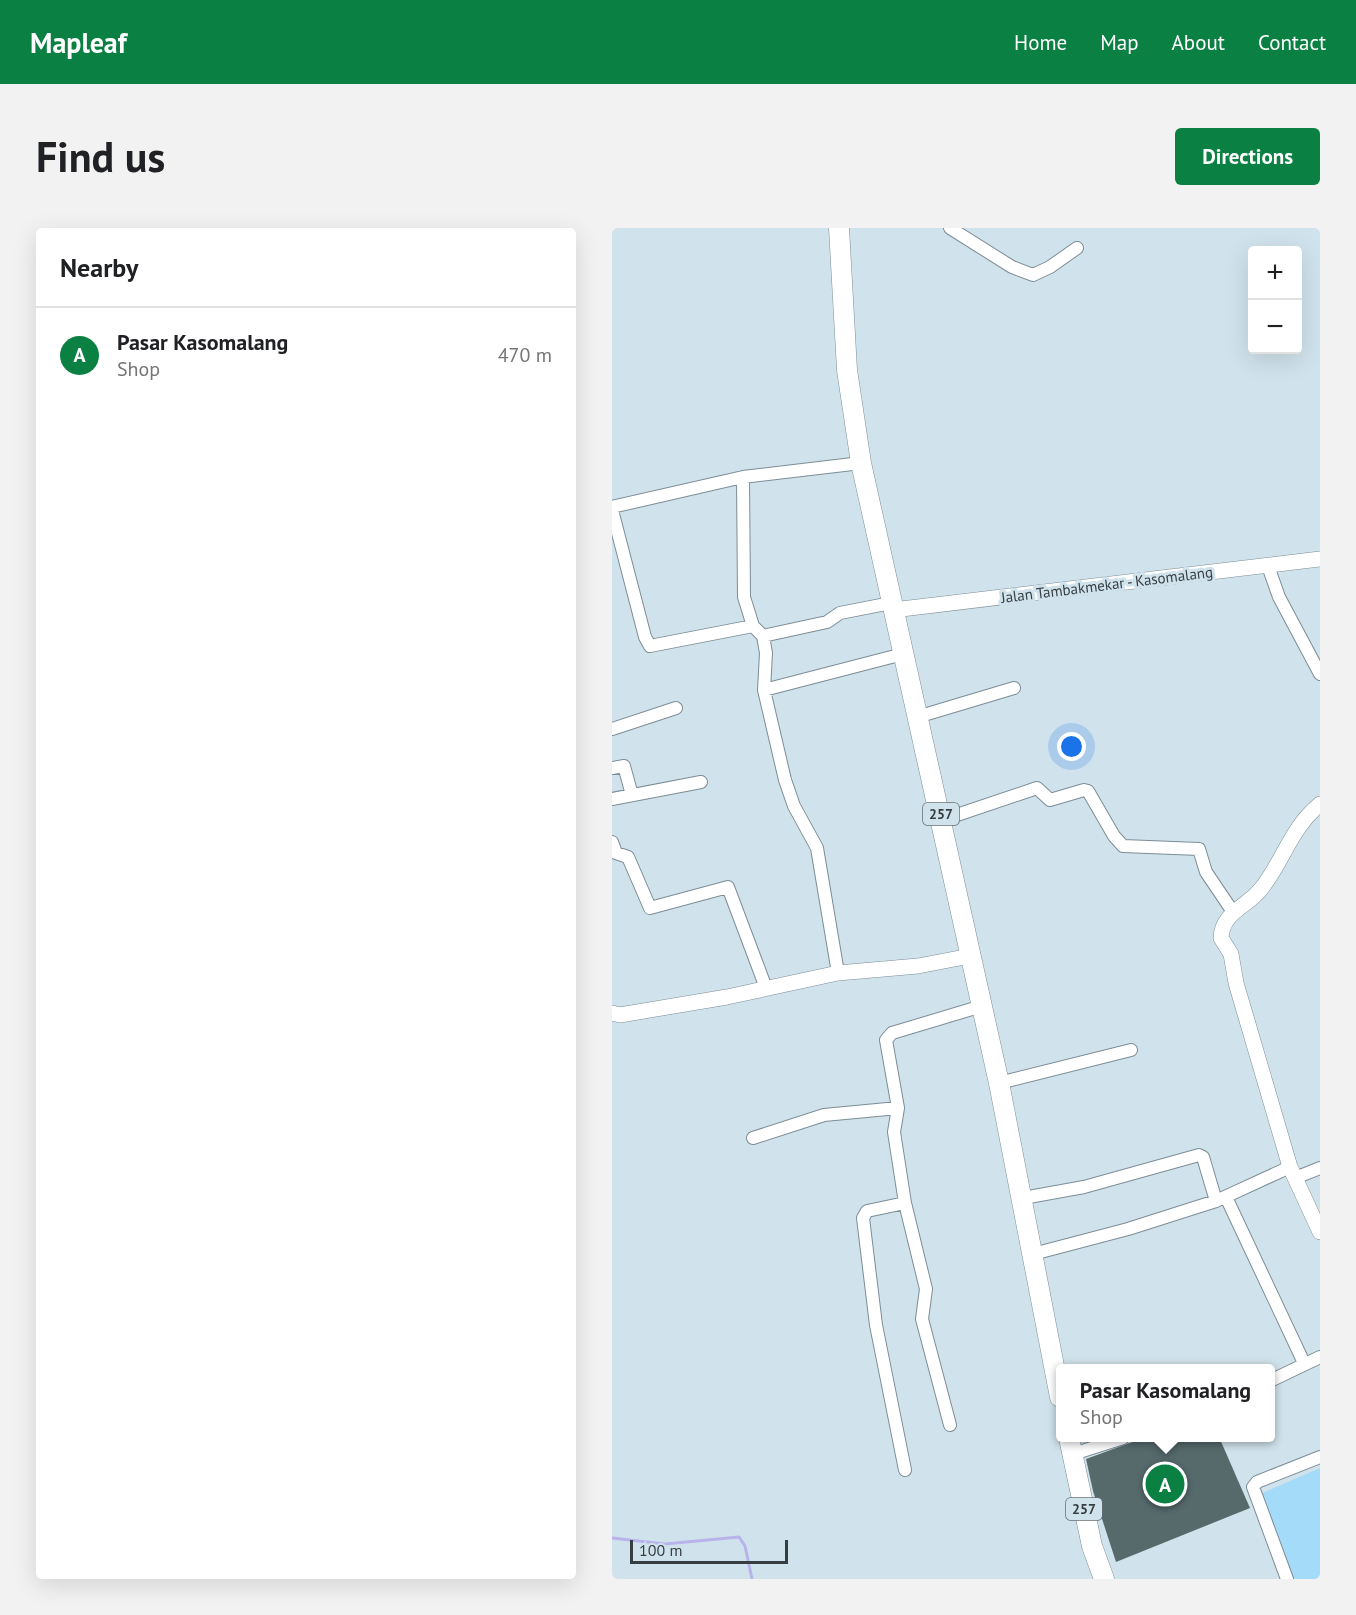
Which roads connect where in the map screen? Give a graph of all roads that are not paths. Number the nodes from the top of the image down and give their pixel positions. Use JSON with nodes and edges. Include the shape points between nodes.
{"nodes":[{"id":1,"x":839,"y":228,"type":"edge"},
{"id":2,"x":950,"y":228,"type":"edge"},
{"id":3,"x":1077,"y":248,"type":"dead end"},
{"id":4,"x":861,"y":463,"type":"junction"},
{"id":5,"x":743,"y":477,"type":"junction"},
{"id":6,"x":612,"y":508,"type":"edge"},
{"id":7,"x":1320,"y":560,"type":"edge"},
{"id":8,"x":1268,"y":566,"type":"junction"},
{"id":9,"x":892,"y":606,"type":"junction"},
{"id":10,"x":753,"y":626,"type":"junction"},
{"id":11,"x":763,"y":636,"type":"junction"},
{"id":12,"x":903,"y":654,"type":"junction"},
{"id":13,"x":1320,"y":674,"type":"edge"},
{"id":14,"x":1014,"y":688,"type":"dead end"},
{"id":15,"x":765,"y":690,"type":"junction"},
{"id":16,"x":676,"y":708,"type":"dead end"},
{"id":17,"x":917,"y":717,"type":"junction"},
{"id":18,"x":612,"y":729,"type":"edge"},
{"id":19,"x":612,"y":768,"type":"edge"},
{"id":20,"x":701,"y":782,"type":"dead end"},
{"id":21,"x":632,"y":795,"type":"junction"},
{"id":22,"x":612,"y":799,"type":"edge"},
{"id":23,"x":1320,"y":804,"type":"edge"},
{"id":24,"x":942,"y":820,"type":"junction"},
{"id":25,"x":612,"y":842,"type":"edge"},
{"id":26,"x":1233,"y":912,"type":"junction"},
{"id":27,"x":970,"y":956,"type":"junction"},
{"id":28,"x":838,"y":974,"type":"junction"},
{"id":29,"x":766,"y":988,"type":"junction"},
{"id":30,"x":982,"y":1005,"type":"junction"},
{"id":31,"x":612,"y":1013,"type":"edge"},
{"id":32,"x":1131,"y":1050,"type":"dead end"},
{"id":33,"x":999,"y":1083,"type":"junction"},
{"id":34,"x":898,"y":1108,"type":"junction"},
{"id":35,"x":753,"y":1138,"type":"dead end"},
{"id":36,"x":1320,"y":1168,"type":"edge"},
{"id":37,"x":1292,"y":1173,"type":"junction"},
{"id":38,"x":1023,"y":1198,"type":"junction"},
{"id":39,"x":1221,"y":1199,"type":"junction"},
{"id":40,"x":906,"y":1203,"type":"junction"},
{"id":41,"x":1320,"y":1232,"type":"edge"},
{"id":42,"x":1033,"y":1254,"type":"junction"},
{"id":43,"x":1320,"y":1357,"type":"edge"},
{"id":44,"x":1304,"y":1363,"type":"junction"},
{"id":45,"x":1275,"y":1378,"type":"edge"},
{"id":46,"x":1056,"y":1380,"type":"edge"},
{"id":47,"x":950,"y":1425,"type":"dead end"},
{"id":48,"x":1094,"y":1442,"type":"edge"},
{"id":49,"x":1071,"y":1446,"type":"edge"},
{"id":50,"x":1320,"y":1457,"type":"edge"},
{"id":51,"x":905,"y":1470,"type":"dead end"},
{"id":52,"x":1104,"y":1579,"type":"edge"},
{"id":53,"x":1287,"y":1579,"type":"edge"}],
"edges":[{"from":1,"to":4,"type":"main road","number":"257","via":[[847,370]]},
{"from":2,"to":3,"type":"street","via":[[1012,267],[1033,275]]},
{"from":4,"to":5,"type":"street"},
{"from":4,"to":9,"type":"main road","number":"257"},
{"from":5,"to":6,"type":"street"},
{"from":5,"to":10,"type":"street","via":[[743,587]]},
{"from":6,"to":10,"type":"street","via":[[650,646]]},
{"from":7,"to":8,"type":"street","name":"Jalan Tambakmekar - Kasomalang"},
{"from":8,"to":9,"type":"street","name":"Jalan Tambakmekar - Kasomalang"},
{"from":8,"to":13,"type":"street","via":[[1279,597]]},
{"from":9,"to":11,"type":"street","via":[[840,613],[827,622]]},
{"from":9,"to":12,"type":"main road","number":"257"},
{"from":10,"to":11,"type":"street"},
{"from":11,"to":15,"type":"street"},
{"from":12,"to":15,"type":"street"},
{"from":12,"to":17,"type":"main road","number":"257"},
{"from":14,"to":17,"type":"street"},
{"from":15,"to":28,"type":"street","via":[[788,792],[817,848]]},
{"from":16,"to":18,"type":"street"},
{"from":17,"to":24,"type":"main road","number":"257"},
{"from":19,"to":21,"type":"street","via":[[624,766]]},
{"from":20,"to":21,"type":"street"},
{"from":21,"to":22,"type":"street"},
{"from":23,"to":26,"type":"street","via":[[1298,825],[1262,888]]},
{"from":24,"to":26,"type":"street","via":[[1037,788],[1050,800],[1088,791],[1123,846],[1198,849],[1208,877]]},
{"from":24,"to":27,"type":"main road","number":"257"},
{"from":25,"to":29,"type":"street","via":[[616,853],[628,858],[650,908],[728,887]]},
{"from":26,"to":37,"type":"street","via":[[1222,928],[1221,938],[1231,954]]},
{"from":27,"to":28,"type":"street"},
{"from":27,"to":30,"type":"main road","number":"257"},
{"from":28,"to":29,"type":"street"},
{"from":29,"to":31,"type":"street","via":[[620,1015]]},
{"from":30,"to":33,"type":"main road","number":"257"},
{"from":30,"to":34,"type":"street","via":[[888,1036]]},
{"from":32,"to":33,"type":"street"},
{"from":33,"to":38,"type":"main road","number":"257"},
{"from":34,"to":35,"type":"street","via":[[824,1115]]},
{"from":34,"to":40,"type":"street","via":[[894,1132]]},
{"from":36,"to":37,"type":"street"},
{"from":37,"to":39,"type":"street"},
{"from":37,"to":41,"type":"street"},
{"from":38,"to":39,"type":"street","via":[[1084,1187],[1199,1155]]},
{"from":38,"to":42,"type":"main road","number":"257"},
{"from":39,"to":42,"type":"street"},
{"from":39,"to":44,"type":"street"},
{"from":40,"to":47,"type":"street","via":[[926,1289],[922,1319]]},
{"from":40,"to":51,"type":"street","via":[[867,1211],[863,1218],[876,1326]]},
{"from":42,"to":46,"type":"main road","number":"257"},
{"from":43,"to":44,"type":"street"},
{"from":44,"to":45,"type":"street"},
{"from":48,"to":49,"type":"street"},
{"from":49,"to":52,"type":"main road","number":"257","via":[[1092,1546]]},
{"from":50,"to":53,"type":"street","via":[[1253,1487]]}]}
